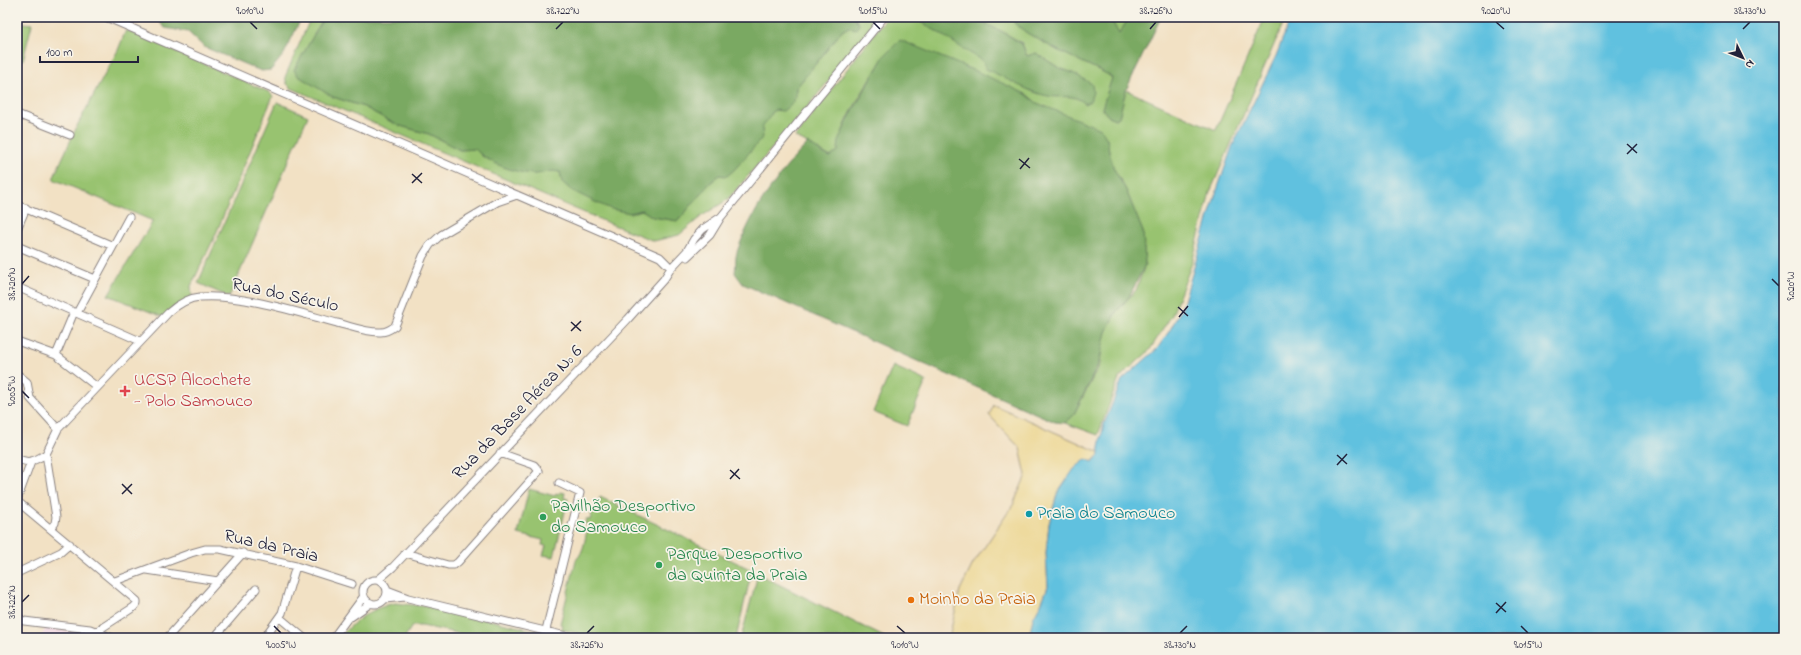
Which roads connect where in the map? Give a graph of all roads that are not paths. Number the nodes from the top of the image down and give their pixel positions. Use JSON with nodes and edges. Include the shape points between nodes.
{"nodes":[{"id":1,"x":106,"y":17,"type":"edge"},
{"id":2,"x":884,"y":17,"type":"edge"},
{"id":3,"x":17,"y":114,"type":"edge"},
{"id":4,"x":70,"y":135,"type":"dead end"},
{"id":5,"x":495,"y":186,"type":"junction"},
{"id":6,"x":516,"y":195,"type":"junction"},
{"id":7,"x":497,"y":202,"type":"junction"},
{"id":8,"x":17,"y":205,"type":"edge"},
{"id":9,"x":26,"y":208,"type":"junction"},
{"id":10,"x":129,"y":217,"type":"dead end"},
{"id":11,"x":721,"y":217,"type":"junction"},
{"id":12,"x":17,"y":229,"type":"edge"},
{"id":13,"x":17,"y":246,"type":"edge"},
{"id":14,"x":113,"y":246,"type":"junction"},
{"id":15,"x":671,"y":268,"type":"junction"},
{"id":16,"x":95,"y":279,"type":"junction"},
{"id":17,"x":664,"y":279,"type":"junction"},
{"id":18,"x":17,"y":288,"type":"edge"},
{"id":19,"x":76,"y":312,"type":"junction"},
{"id":20,"x":17,"y":340,"type":"edge"},
{"id":21,"x":140,"y":341,"type":"junction"},
{"id":22,"x":56,"y":355,"type":"junction"},
{"id":23,"x":17,"y":374,"type":"edge"},
{"id":24,"x":97,"y":386,"type":"junction"},
{"id":25,"x":58,"y":429,"type":"junction"},
{"id":26,"x":500,"y":453,"type":"junction"},
{"id":27,"x":46,"y":454,"type":"junction"},
{"id":28,"x":17,"y":458,"type":"edge"},
{"id":29,"x":31,"y":462,"type":"junction"},
{"id":30,"x":560,"y":483,"type":"dead end"},
{"id":31,"x":17,"y":500,"type":"edge"},
{"id":32,"x":51,"y":528,"type":"junction"},
{"id":33,"x":70,"y":544,"type":"junction"},
{"id":34,"x":243,"y":553,"type":"junction"},
{"id":35,"x":405,"y":553,"type":"junction"},
{"id":36,"x":296,"y":566,"type":"junction"},
{"id":37,"x":393,"y":567,"type":"junction"},
{"id":38,"x":146,"y":570,"type":"junction"},
{"id":39,"x":17,"y":573,"type":"edge"},
{"id":40,"x":378,"y":580,"type":"junction"},
{"id":41,"x":115,"y":581,"type":"junction"},
{"id":42,"x":218,"y":581,"type":"junction"},
{"id":43,"x":352,"y":584,"type":"dead end"},
{"id":44,"x":386,"y":587,"type":"junction"},
{"id":45,"x":256,"y":589,"type":"dead end"},
{"id":46,"x":364,"y":596,"type":"junction"},
{"id":47,"x":405,"y":597,"type":"junction"},
{"id":48,"x":385,"y":599,"type":"junction"},
{"id":49,"x":371,"y":603,"type":"junction"},
{"id":50,"x":280,"y":618,"type":"junction"},
{"id":51,"x":18,"y":619,"type":"edge"},
{"id":52,"x":346,"y":621,"type":"junction"},
{"id":53,"x":546,"y":630,"type":"junction"},
{"id":54,"x":97,"y":631,"type":"junction"},
{"id":55,"x":17,"y":633,"type":"edge"},
{"id":56,"x":21,"y":638,"type":"edge"},
{"id":57,"x":93,"y":638,"type":"edge"},
{"id":58,"x":112,"y":638,"type":"edge"},
{"id":59,"x":167,"y":638,"type":"edge"},
{"id":60,"x":214,"y":638,"type":"edge"},
{"id":61,"x":264,"y":638,"type":"edge"},
{"id":62,"x":304,"y":638,"type":"edge"},
{"id":63,"x":333,"y":638,"type":"edge"},
{"id":64,"x":574,"y":638,"type":"edge"}],
"edges":[{"from":1,"to":5,"type":"street"},
{"from":2,"to":11,"type":"street"},
{"from":3,"to":4,"type":"street"},
{"from":5,"to":6,"type":"street"},
{"from":5,"to":7,"type":"street","via":[[499,195]]},
{"from":6,"to":7,"type":"street","name":"Rua do Século"},
{"from":6,"to":15,"type":"street","via":[[660,257]]},
{"from":7,"to":21,"type":"street","name":"Rua do Século","via":[[441,235],[430,245],[423,256],[400,316],[392,328],[380,332],[265,304],[199,297],[182,302]]},
{"from":8,"to":9,"type":"street"},
{"from":9,"to":12,"type":"street"},
{"from":9,"to":14,"type":"street"},
{"from":10,"to":14,"type":"street"},
{"from":11,"to":15,"type":"street","via":[[703,229]]},
{"from":11,"to":17,"type":"street","via":[[703,242]]},
{"from":13,"to":16,"type":"street"},
{"from":14,"to":16,"type":"street"},
{"from":15,"to":17,"type":"street"},
{"from":16,"to":19,"type":"street"},
{"from":17,"to":26,"type":"street","name":"Rua da Base Aérea Nº 6"},
{"from":18,"to":19,"type":"street"},
{"from":19,"to":21,"type":"street"},
{"from":19,"to":22,"type":"street"},
{"from":20,"to":22,"type":"street"},
{"from":21,"to":24,"type":"street","name":"Rua do Século"},
{"from":22,"to":24,"type":"street"},
{"from":23,"to":25,"type":"street","via":[[27,382],[30,398]]},
{"from":24,"to":25,"type":"street","name":"Rua do Século"},
{"from":25,"to":27,"type":"street","name":"Rua do Século"},
{"from":26,"to":35,"type":"street","name":"Rua da Base Aérea Nº 6"},
{"from":26,"to":35,"type":"street","via":[[534,465],[539,471],[458,562],[448,565]]},
{"from":27,"to":29,"type":"street"},
{"from":27,"to":32,"type":"street","via":[[56,517]]},
{"from":28,"to":29,"type":"street","via":[[22,462]]},
{"from":29,"to":31,"type":"street"},
{"from":30,"to":53,"type":"street","via":[[580,493]]},
{"from":31,"to":32,"type":"street"},
{"from":32,"to":33,"type":"street"},
{"from":33,"to":39,"type":"street","via":[[61,552]]},
{"from":33,"to":41,"type":"street"},
{"from":34,"to":36,"type":"street","name":"Rua da Praia"},
{"from":34,"to":38,"type":"street","name":"Rua da Praia","via":[[220,549],[205,550]]},
{"from":34,"to":42,"type":"street"},
{"from":35,"to":37,"type":"street","name":"Rua da Base Aérea Nº 6"},
{"from":36,"to":43,"type":"street","name":"Rua da Praia"},
{"from":36,"to":50,"type":"street"},
{"from":37,"to":40,"type":"street"},
{"from":37,"to":44,"type":"street"},
{"from":38,"to":41,"type":"street","name":"Rua da Praia"},
{"from":38,"to":42,"type":"street"},
{"from":40,"to":44,"type":"street"},
{"from":40,"to":46,"type":"street","via":[[367,583]]},
{"from":41,"to":54,"type":"street","via":[[138,603]]},
{"from":42,"to":59,"type":"street"},
{"from":44,"to":47,"type":"street"},
{"from":44,"to":48,"type":"street"},
{"from":45,"to":60,"type":"street"},
{"from":46,"to":49,"type":"street"},
{"from":46,"to":52,"type":"street"},
{"from":47,"to":48,"type":"street"},
{"from":47,"to":53,"type":"street"},
{"from":48,"to":49,"type":"street"},
{"from":49,"to":52,"type":"street"},
{"from":50,"to":61,"type":"street"},
{"from":50,"to":62,"type":"street"},
{"from":51,"to":54,"type":"street"},
{"from":52,"to":63,"type":"street"},
{"from":53,"to":64,"type":"street"},
{"from":54,"to":57,"type":"street"},
{"from":54,"to":58,"type":"street"},
{"from":55,"to":56,"type":"street"}]}
